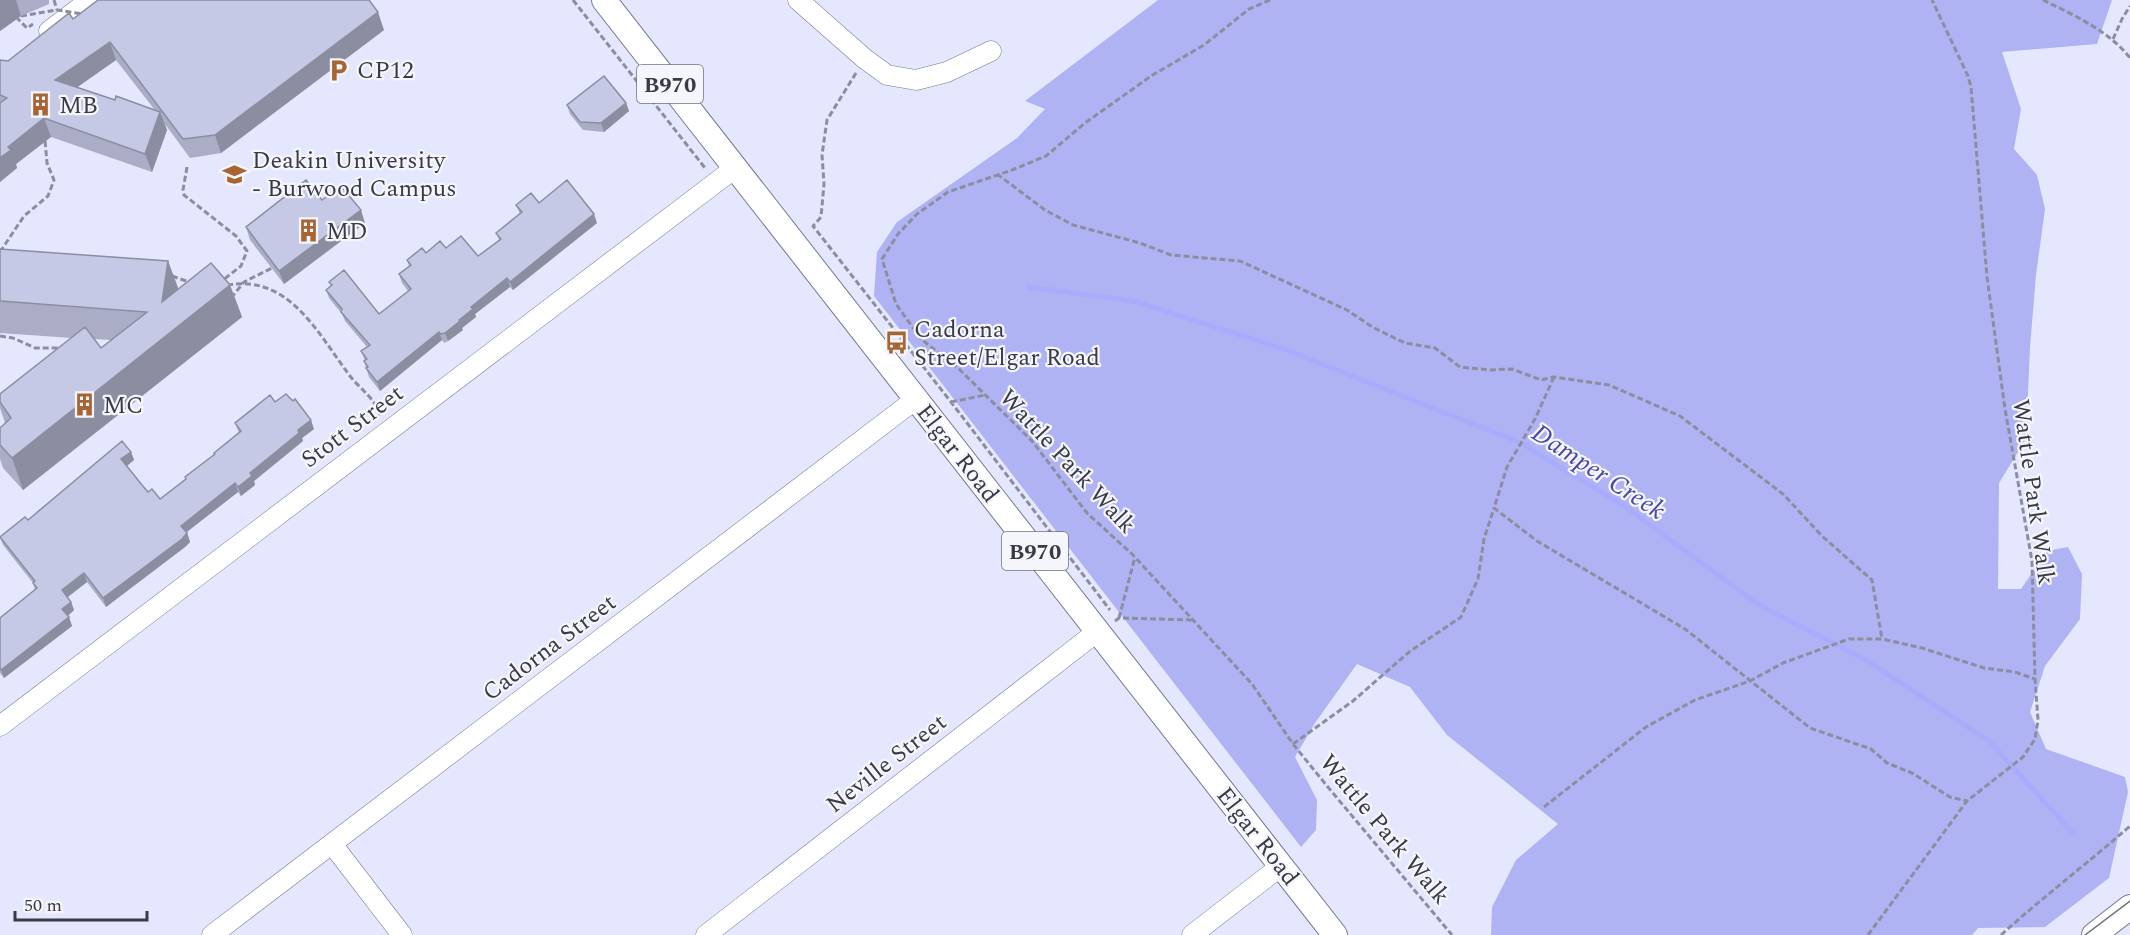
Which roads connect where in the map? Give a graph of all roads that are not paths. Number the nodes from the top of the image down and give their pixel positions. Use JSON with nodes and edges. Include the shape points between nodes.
{"nodes":[{"id":1,"x":604,"y":0,"type":"edge"},
{"id":2,"x":798,"y":0,"type":"edge"},
{"id":3,"x":88,"y":8,"type":"edge"},
{"id":4,"x":32,"y":44,"type":"edge"},
{"id":5,"x":991,"y":51,"type":"dead end"},
{"id":6,"x":735,"y":168,"type":"junction"},
{"id":7,"x":919,"y":404,"type":"junction"},
{"id":8,"x":1104,"y":621,"type":"junction"},
{"id":9,"x":0,"y":726,"type":"edge"},
{"id":10,"x":332,"y":844,"type":"junction"},
{"id":11,"x":1281,"y":866,"type":"junction"},
{"id":12,"x":2130,"y":907,"type":"edge"},
{"id":13,"x":212,"y":935,"type":"edge"},
{"id":14,"x":402,"y":935,"type":"edge"},
{"id":15,"x":706,"y":935,"type":"edge"},
{"id":16,"x":1192,"y":935,"type":"edge"},
{"id":17,"x":1335,"y":935,"type":"edge"},
{"id":18,"x":2094,"y":935,"type":"edge"}],
"edges":[{"from":1,"to":6,"type":"main road","name":"Elgar Road","number":"B970"},
{"from":2,"to":5,"type":"street","via":[[887,75],[916,80],[947,72]]},
{"from":3,"to":4,"type":"street"},
{"from":6,"to":7,"type":"main road","name":"Elgar Road","number":"B970"},
{"from":6,"to":9,"type":"street","name":"Stott Street"},
{"from":7,"to":8,"type":"main road","name":"Elgar Road","number":"B970"},
{"from":7,"to":10,"type":"street","name":"Cadorna Street"},
{"from":8,"to":11,"type":"main road","name":"Elgar Road","number":"B970"},
{"from":8,"to":15,"type":"street","name":"Neville Street"},
{"from":10,"to":13,"type":"street","name":"Cadorna Street"},
{"from":10,"to":14,"type":"street"},
{"from":11,"to":16,"type":"street"},
{"from":11,"to":17,"type":"main road","name":"Elgar Road","number":"B970"},
{"from":12,"to":18,"type":"main road"}]}
